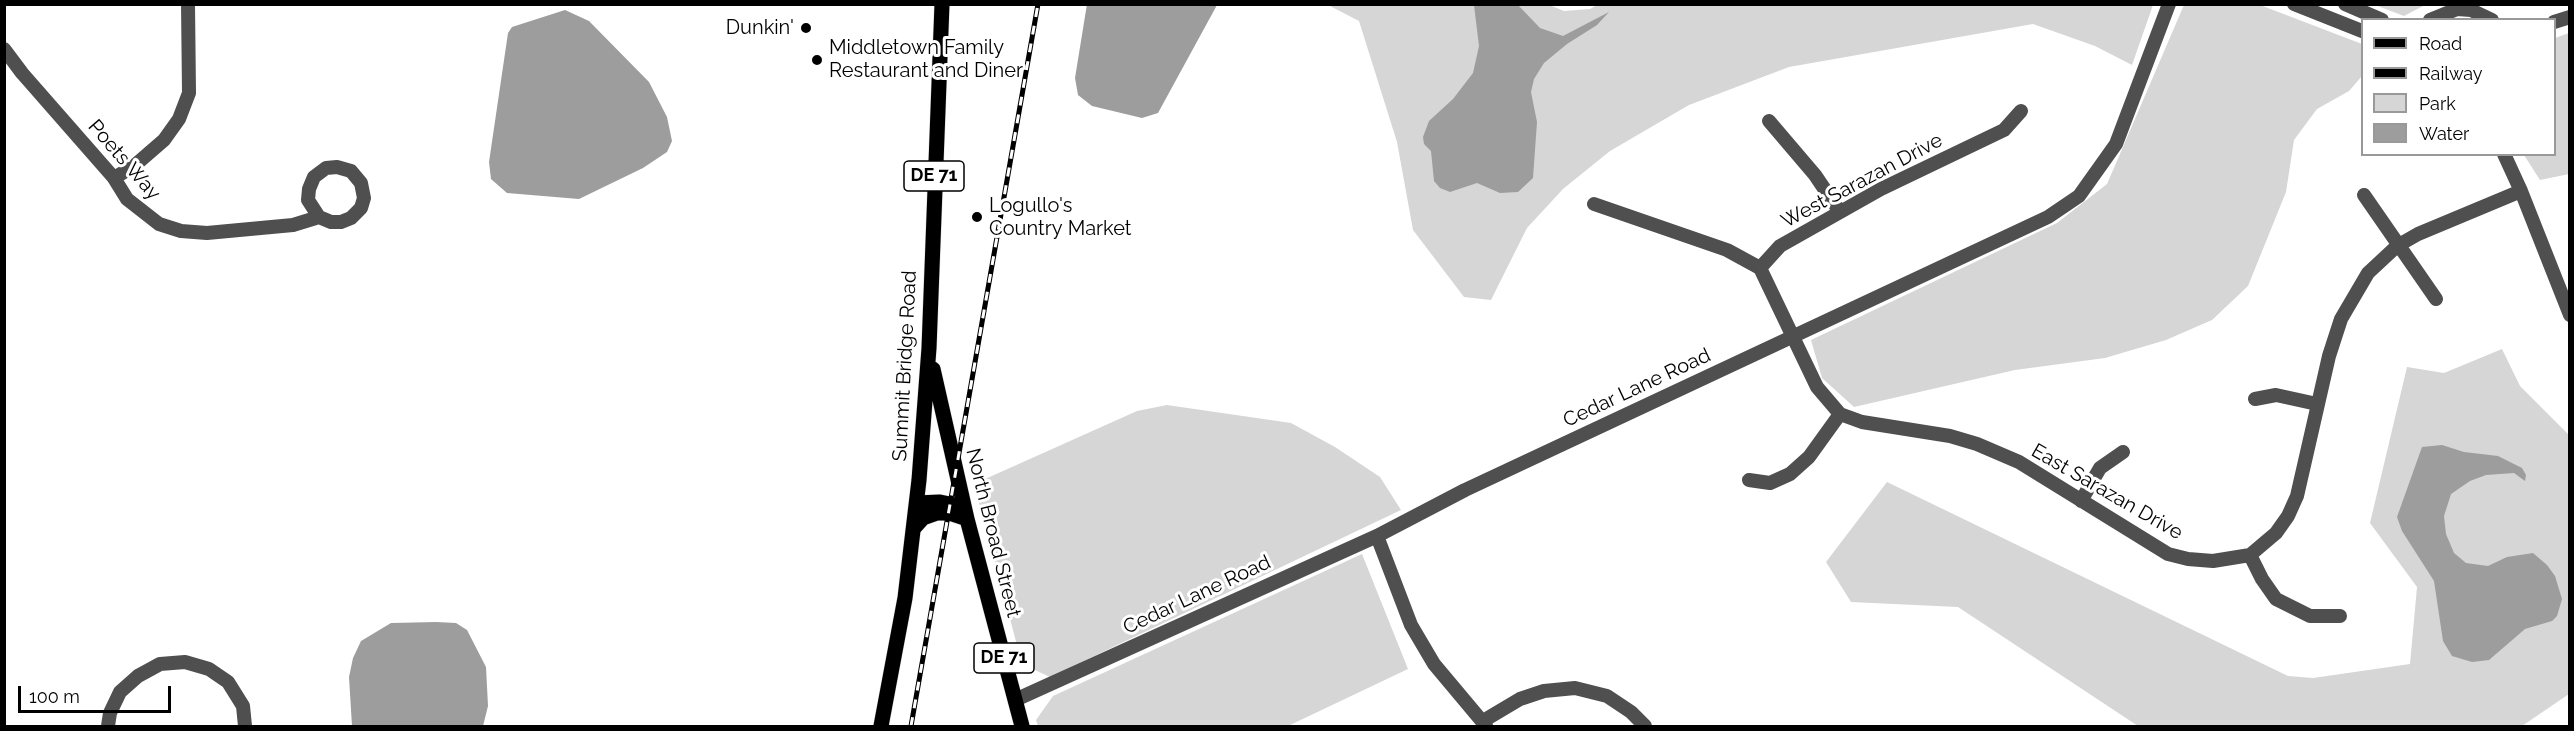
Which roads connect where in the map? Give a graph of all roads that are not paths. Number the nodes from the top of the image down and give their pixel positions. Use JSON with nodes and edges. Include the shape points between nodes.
{"nodes":[{"id":1,"x":188,"y":4,"type":"edge"},
{"id":2,"x":942,"y":4,"type":"edge"},
{"id":3,"x":2169,"y":4,"type":"edge"},
{"id":4,"x":2294,"y":4,"type":"edge"},
{"id":5,"x":2345,"y":4,"type":"edge"},
{"id":6,"x":2377,"y":18,"type":"edge"},
{"id":7,"x":2435,"y":18,"type":"edge"},
{"id":8,"x":2488,"y":18,"type":"edge"},
{"id":9,"x":2361,"y":31,"type":"edge"},
{"id":10,"x":4,"y":49,"type":"edge"},
{"id":11,"x":2021,"y":111,"type":"dead end"},
{"id":12,"x":1768,"y":121,"type":"dead end"},
{"id":13,"x":2505,"y":156,"type":"edge"},
{"id":14,"x":114,"y":178,"type":"junction"},
{"id":15,"x":2522,"y":191,"type":"junction"},
{"id":16,"x":2364,"y":195,"type":"dead end"},
{"id":17,"x":1594,"y":204,"type":"dead end"},
{"id":18,"x":1840,"y":212,"type":"junction"},
{"id":19,"x":319,"y":216,"type":"junction"},
{"id":20,"x":2397,"y":246,"type":"junction"},
{"id":21,"x":1760,"y":268,"type":"junction"},
{"id":22,"x":2436,"y":299,"type":"dead end"},
{"id":23,"x":2570,"y":315,"type":"edge"},
{"id":24,"x":1792,"y":338,"type":"junction"},
{"id":25,"x":929,"y":348,"type":"junction"},
{"id":26,"x":2255,"y":399,"type":"dead end"},
{"id":27,"x":2317,"y":404,"type":"junction"},
{"id":28,"x":1840,"y":414,"type":"junction"},
{"id":29,"x":2123,"y":452,"type":"dead end"},
{"id":30,"x":1749,"y":480,"type":"dead end"},
{"id":31,"x":2080,"y":501,"type":"junction"},
{"id":32,"x":917,"y":503,"type":"junction"},
{"id":33,"x":965,"y":513,"type":"junction"},
{"id":34,"x":914,"y":528,"type":"junction"},
{"id":35,"x":1377,"y":536,"type":"junction"},
{"id":36,"x":2250,"y":555,"type":"junction"},
{"id":37,"x":2340,"y":616,"type":"dead end"},
{"id":38,"x":1015,"y":700,"type":"junction"},
{"id":39,"x":1485,"y":724,"type":"edge"},
{"id":40,"x":108,"y":726,"type":"edge"},
{"id":41,"x":245,"y":726,"type":"edge"},
{"id":42,"x":881,"y":726,"type":"edge"},
{"id":43,"x":1022,"y":726,"type":"edge"},
{"id":44,"x":1645,"y":726,"type":"edge"}],
"edges":[{"from":1,"to":14,"type":"street","via":[[189,93],[179,119],[164,140]]},
{"from":2,"to":25,"type":"main road","name":"Summit Bridge Road","number":"DE 71"},
{"from":3,"to":24,"type":"street","name":"Cedar Lane Road","via":[[2116,144],[2079,196],[2048,217]]},
{"from":4,"to":9,"type":"street"},
{"from":5,"to":6,"type":"street"},
{"from":7,"to":8,"type":"street","via":[[2457,9]]},
{"from":10,"to":14,"type":"street","name":"Poets Way"},
{"from":11,"to":18,"type":"street","name":"West Sarazan Drive","via":[[2004,130]]},
{"from":12,"to":18,"type":"street","via":[[1815,175]]},
{"from":13,"to":15,"type":"street"},
{"from":14,"to":19,"type":"street","name":"Poets Way","via":[[141,212],[159,224],[181,231],[207,233],[293,225]]},
{"from":15,"to":20,"type":"street"},
{"from":15,"to":23,"type":"street"},
{"from":16,"to":20,"type":"street"},
{"from":17,"to":21,"type":"street","via":[[1727,250]]},
{"from":18,"to":21,"type":"street","name":"West Sarazan Drive","via":[[1780,246]]},
{"from":19,"to":19,"type":"street","name":"Poets Way","via":[[341,222],[361,208],[364,192],[351,171],[326,168],[314,177],[308,200]]},
{"from":20,"to":22,"type":"street"},
{"from":20,"to":27,"type":"street","via":[[2356,289],[2338,328]]},
{"from":21,"to":24,"type":"street"},
{"from":24,"to":28,"type":"street","via":[[1817,387]]},
{"from":24,"to":35,"type":"street","name":"Cedar Lane Road"},
{"from":25,"to":32,"type":"main road","name":"Summit Bridge Road"},
{"from":25,"to":33,"type":"main road","name":"North Broad Street","number":"DE 71"},
{"from":26,"to":27,"type":"street","via":[[2276,395]]},
{"from":27,"to":36,"type":"street","via":[[2297,496],[2276,533]]},
{"from":28,"to":30,"type":"street","via":[[1809,457],[1790,474],[1770,483]]},
{"from":28,"to":31,"type":"street","name":"East Sarazan Drive","via":[[1862,422],[1977,444],[2019,462]]},
{"from":29,"to":31,"type":"street","via":[[2100,468]]},
{"from":31,"to":36,"type":"street","name":"East Sarazan Drive","via":[[2168,554],[2213,561]]},
{"from":32,"to":33,"type":"main road","via":[[940,502]]},
{"from":32,"to":34,"type":"main road","name":"Summit Bridge Road"},
{"from":33,"to":34,"type":"main road","via":[[937,513],[923,518]]},
{"from":33,"to":38,"type":"main road","name":"North Broad Street","number":"DE 71"},
{"from":34,"to":42,"type":"main road","name":"Summit Bridge Road"},
{"from":35,"to":38,"type":"street","name":"Cedar Lane Road"},
{"from":35,"to":39,"type":"street","via":[[1411,625],[1434,664]]},
{"from":36,"to":37,"type":"street","via":[[2276,599],[2310,616]]},
{"from":38,"to":43,"type":"main road","name":"North Broad Street","number":"DE 71"},
{"from":39,"to":44,"type":"street","via":[[1520,699],[1544,691],[1575,688],[1607,696]]},
{"from":40,"to":41,"type":"street","via":[[120,692],[138,676],[160,664],[184,662],[209,669],[228,682],[243,706]]}]}
